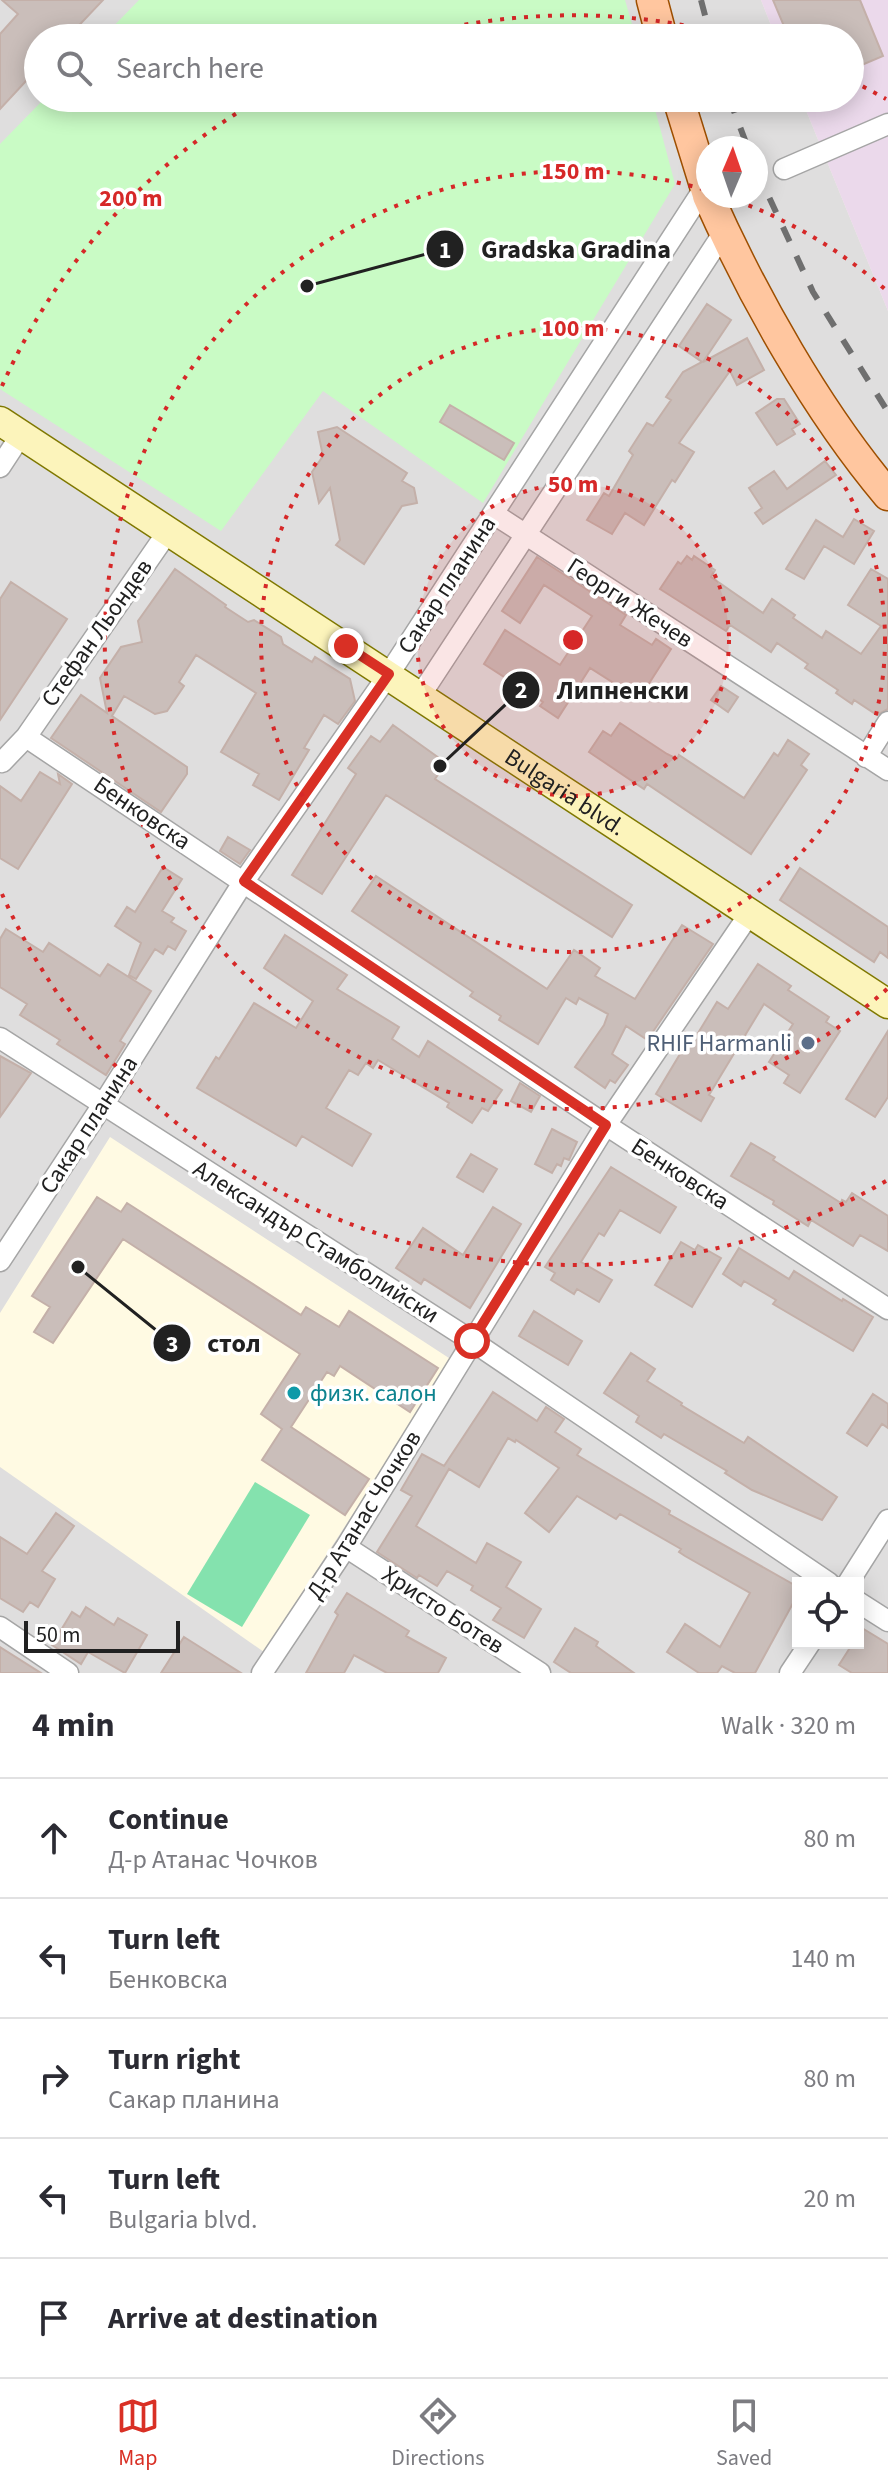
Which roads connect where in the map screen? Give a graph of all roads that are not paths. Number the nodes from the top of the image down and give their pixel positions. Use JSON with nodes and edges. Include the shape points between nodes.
{"nodes":[{"id":1,"x":652,"y":0,"type":"edge"},
{"id":2,"x":658,"y":24,"type":"edge"},
{"id":3,"x":682,"y":112,"type":"edge"},
{"id":4,"x":888,"y":124,"type":"edge"},
{"id":5,"x":696,"y":157,"type":"edge"},
{"id":6,"x":784,"y":169,"type":"dead end"},
{"id":7,"x":697,"y":208,"type":"edge"},
{"id":8,"x":714,"y":208,"type":"edge"},
{"id":9,"x":724,"y":232,"type":"junction"},
{"id":10,"x":10,"y":428,"type":"edge"},
{"id":11,"x":0,"y":467,"type":"edge"},
{"id":12,"x":888,"y":495,"type":"edge"},
{"id":13,"x":494,"y":514,"type":"junction"},
{"id":14,"x":169,"y":530,"type":"junction"},
{"id":15,"x":524,"y":534,"type":"junction"},
{"id":16,"x":389,"y":674,"type":"junction"},
{"id":17,"x":420,"y":696,"type":"junction"},
{"id":18,"x":888,"y":722,"type":"edge"},
{"id":19,"x":26,"y":737,"type":"junction"},
{"id":20,"x":866,"y":757,"type":"junction"},
{"id":21,"x":0,"y":761,"type":"edge"},
{"id":22,"x":888,"y":770,"type":"edge"},
{"id":23,"x":244,"y":881,"type":"junction"},
{"id":24,"x":750,"y":913,"type":"junction"},
{"id":25,"x":888,"y":1004,"type":"edge"},
{"id":26,"x":0,"y":1038,"type":"edge"},
{"id":27,"x":102,"y":1106,"type":"junction"},
{"id":28,"x":606,"y":1125,"type":"junction"},
{"id":29,"x":0,"y":1261,"type":"edge"},
{"id":30,"x":888,"y":1309,"type":"edge"},
{"id":31,"x":472,"y":1341,"type":"junction"},
{"id":32,"x":888,"y":1520,"type":"edge"},
{"id":33,"x":346,"y":1547,"type":"junction"},
{"id":34,"x":820,"y":1577,"type":"edge"},
{"id":35,"x":852,"y":1577,"type":"edge"},
{"id":36,"x":864,"y":1606,"type":"edge"},
{"id":37,"x":888,"y":1621,"type":"edge"},
{"id":38,"x":0,"y":1627,"type":"edge"},
{"id":39,"x":806,"y":1649,"type":"edge"},
{"id":40,"x":68,"y":1673,"type":"edge"},
{"id":41,"x":262,"y":1673,"type":"edge"},
{"id":42,"x":540,"y":1673,"type":"edge"},
{"id":43,"x":790,"y":1673,"type":"edge"}],
"edges":[{"from":1,"to":2,"type":"main road"},
{"from":3,"to":5,"type":"main road"},
{"from":4,"to":6,"type":"street"},
{"from":7,"to":13,"type":"street","name":"Сакар планина"},
{"from":8,"to":9,"type":"main road"},
{"from":9,"to":12,"type":"main road","via":[[820,403]]},
{"from":9,"to":15,"type":"street","name":"Сакар планина"},
{"from":10,"to":11,"type":"street"},
{"from":10,"to":14,"type":"street","name":"Bulgaria blvd."},
{"from":13,"to":15,"type":"street","name":"Георги Жечев"},
{"from":13,"to":16,"type":"street","name":"Сакар планина"},
{"from":14,"to":16,"type":"street","name":"Bulgaria blvd."},
{"from":14,"to":19,"type":"street","name":"Стефан Льондев"},
{"from":15,"to":17,"type":"street","name":"Сакар планина"},
{"from":15,"to":20,"type":"street","name":"Георги Жечев"},
{"from":16,"to":17,"type":"street","name":"Bulgaria blvd."},
{"from":16,"to":23,"type":"street","name":"Сакар планина"},
{"from":17,"to":24,"type":"street","name":"Bulgaria blvd."},
{"from":18,"to":20,"type":"street"},
{"from":19,"to":21,"type":"street"},
{"from":19,"to":23,"type":"street","name":"Бенковска"},
{"from":20,"to":22,"type":"street","name":"Георги Жечев"},
{"from":23,"to":27,"type":"street","name":"Сакар планина"},
{"from":23,"to":28,"type":"street","name":"Бенковска"},
{"from":24,"to":25,"type":"street","name":"Bulgaria blvd."},
{"from":24,"to":28,"type":"street","name":"Д-р Атанас Чочков"},
{"from":26,"to":27,"type":"street","name":"Александър Стамболийски"},
{"from":27,"to":29,"type":"street","name":"Сакар планина"},
{"from":27,"to":31,"type":"street","name":"Александър Стамболийски"},
{"from":28,"to":30,"type":"street","name":"Бенковска"},
{"from":28,"to":31,"type":"street","name":"Д-р Атанас Чочков"},
{"from":31,"to":33,"type":"street","name":"Д-р Атанас Чочков"},
{"from":31,"to":34,"type":"street","name":"Александър Стамболийски"},
{"from":32,"to":35,"type":"street"},
{"from":33,"to":41,"type":"street","name":"Д-р Атанас Чочков"},
{"from":33,"to":42,"type":"street","name":"Христо Ботев"},
{"from":36,"to":37,"type":"street"},
{"from":38,"to":40,"type":"street"},
{"from":39,"to":43,"type":"street"}]}
